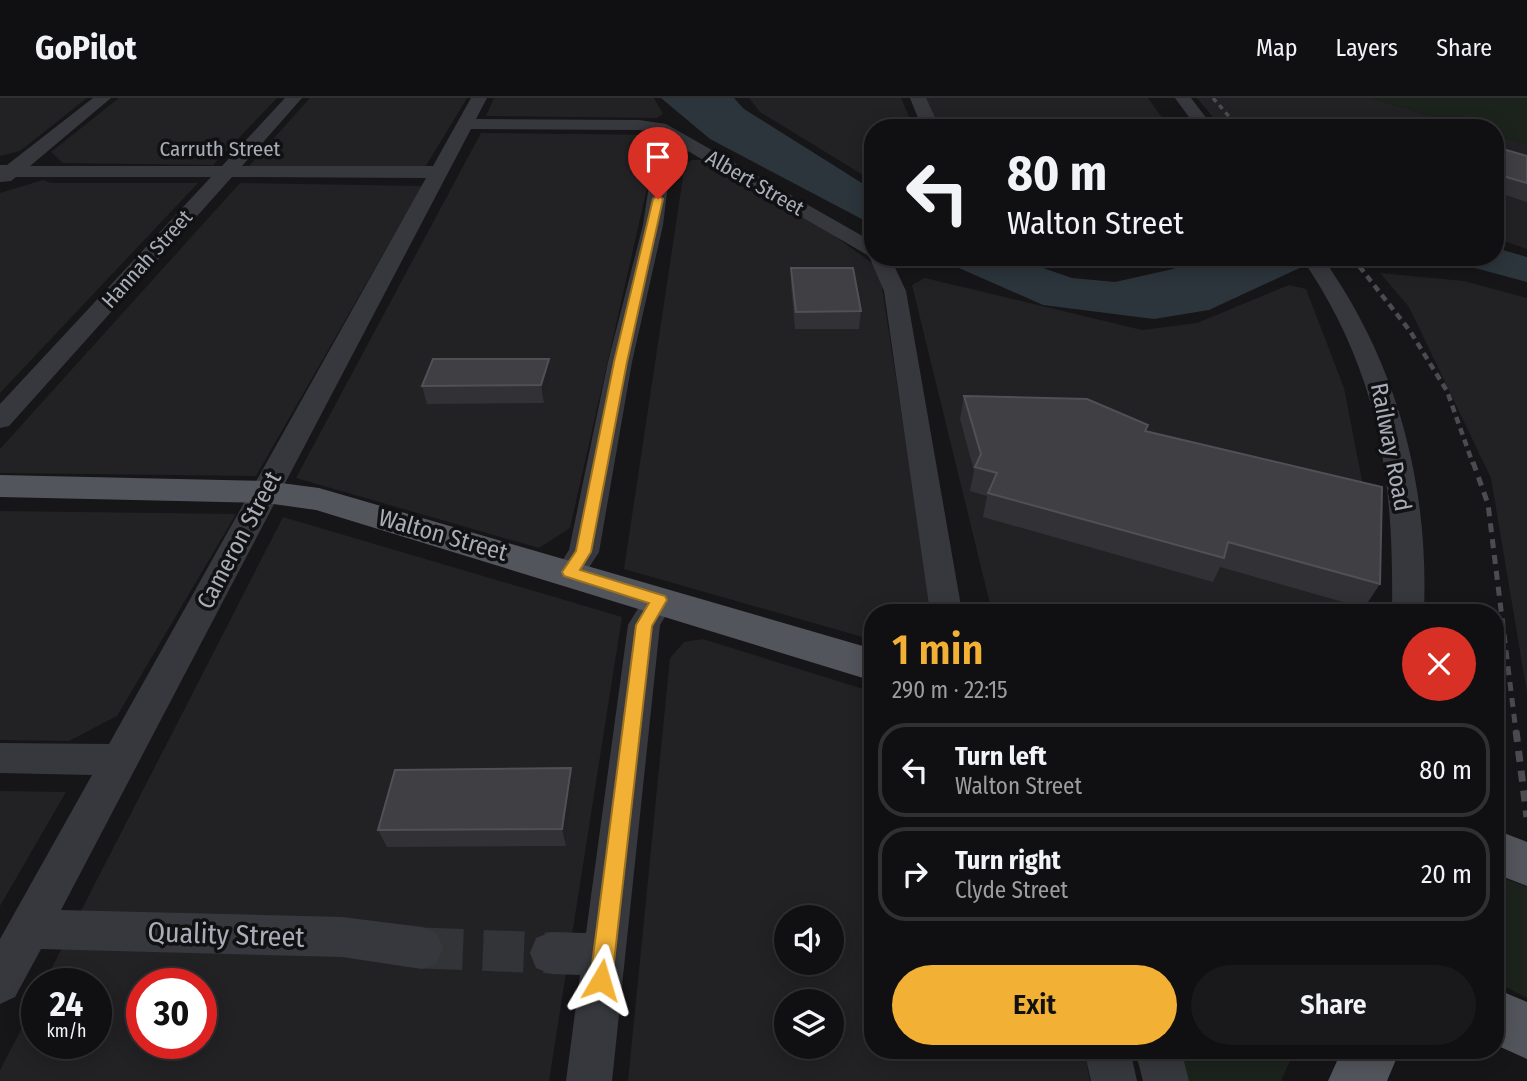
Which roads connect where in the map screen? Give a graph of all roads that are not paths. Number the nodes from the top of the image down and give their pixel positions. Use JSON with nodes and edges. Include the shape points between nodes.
{"nodes":[{"id":1,"x":103,"y":98,"type":"edge"},
{"id":2,"x":293,"y":98,"type":"edge"},
{"id":3,"x":479,"y":98,"type":"edge"},
{"id":4,"x":918,"y":98,"type":"edge"},
{"id":5,"x":1183,"y":98,"type":"edge"},
{"id":6,"x":928,"y":119,"type":"edge"},
{"id":7,"x":1199,"y":119,"type":"edge"},
{"id":8,"x":465,"y":124,"type":"junction"},
{"id":9,"x":688,"y":144,"type":"junction"},
{"id":10,"x":225,"y":172,"type":"junction"},
{"id":11,"x":439,"y":172,"type":"junction"},
{"id":12,"x":4,"y":174,"type":"edge"},
{"id":13,"x":864,"y":240,"type":"edge"},
{"id":14,"x":884,"y":266,"type":"edge"},
{"id":15,"x":1317,"y":266,"type":"edge"},
{"id":16,"x":0,"y":420,"type":"edge"},
{"id":17,"x":0,"y":486,"type":"edge"},
{"id":18,"x":266,"y":492,"type":"junction"},
{"id":19,"x":570,"y":572,"type":"junction"},
{"id":20,"x":659,"y":600,"type":"junction"},
{"id":21,"x":945,"y":604,"type":"edge"},
{"id":22,"x":1408,"y":604,"type":"edge"},
{"id":23,"x":864,"y":662,"type":"edge"},
{"id":24,"x":0,"y":758,"type":"edge"},
{"id":25,"x":121,"y":760,"type":"junction"},
{"id":26,"x":1504,"y":855,"type":"edge"},
{"id":27,"x":1527,"y":864,"type":"edge"},
{"id":28,"x":30,"y":929,"type":"junction"},
{"id":29,"x":422,"y":948,"type":"tunnel mouth"},
{"id":30,"x":551,"y":953,"type":"tunnel mouth"},
{"id":31,"x":604,"y":954,"type":"junction"},
{"id":32,"x":0,"y":982,"type":"edge"},
{"id":33,"x":1504,"y":1020,"type":"edge"},
{"id":34,"x":1527,"y":1031,"type":"edge"},
{"id":35,"x":1109,"y":1059,"type":"edge"},
{"id":36,"x":1160,"y":1059,"type":"edge"},
{"id":37,"x":1368,"y":1059,"type":"edge"},
{"id":38,"x":589,"y":1081,"type":"edge"},
{"id":39,"x":1114,"y":1081,"type":"edge"},
{"id":40,"x":1166,"y":1081,"type":"edge"},
{"id":41,"x":1357,"y":1081,"type":"edge"}],
"edges":[{"from":1,"to":12,"type":"street"},
{"from":2,"to":10,"type":"street","name":"Hannah Street"},
{"from":3,"to":8,"type":"street","name":"Cameron Street"},
{"from":4,"to":6,"type":"street"},
{"from":5,"to":7,"type":"street"},
{"from":8,"to":9,"type":"street","name":"Albert Street","via":[[651,126]]},
{"from":8,"to":11,"type":"street","name":"Cameron Street"},
{"from":9,"to":13,"type":"street","name":"Albert Street"},
{"from":9,"to":19,"type":"street","via":[[669,150],[662,159],[653,225],[620,362],[584,552]]},
{"from":10,"to":11,"type":"street","name":"Carruth Street"},
{"from":10,"to":12,"type":"street","name":"Carruth Street"},
{"from":10,"to":16,"type":"street","name":"Hannah Street"},
{"from":11,"to":18,"type":"street","name":"Cameron Street"},
{"from":14,"to":21,"type":"street","via":[[895,291]]},
{"from":15,"to":22,"type":"street","name":"Railway Road","via":[[1339,297],[1376,371],[1389,413],[1405,507]]},
{"from":17,"to":18,"type":"main road","name":"Walton Street"},
{"from":18,"to":19,"type":"main road","name":"Walton Street","via":[[319,499]]},
{"from":18,"to":25,"type":"street","name":"Cameron Street"},
{"from":19,"to":20,"type":"main road","name":"Walton Street"},
{"from":20,"to":23,"type":"main road","name":"Walton Street"},
{"from":20,"to":31,"type":"street","via":[[644,625]]},
{"from":24,"to":25,"type":"street"},
{"from":25,"to":28,"type":"street","name":"Cameron Street"},
{"from":26,"to":27,"type":"main road"},
{"from":28,"to":29,"type":"street","name":"Quality Street","via":[[342,937]]},
{"from":28,"to":32,"type":"street","name":"Cameron Street"},
{"from":30,"to":31,"type":"street"},
{"from":31,"to":38,"type":"street"},
{"from":33,"to":34,"type":"main road"},
{"from":35,"to":39,"type":"street"},
{"from":36,"to":40,"type":"street"},
{"from":37,"to":41,"type":"main road"}]}
